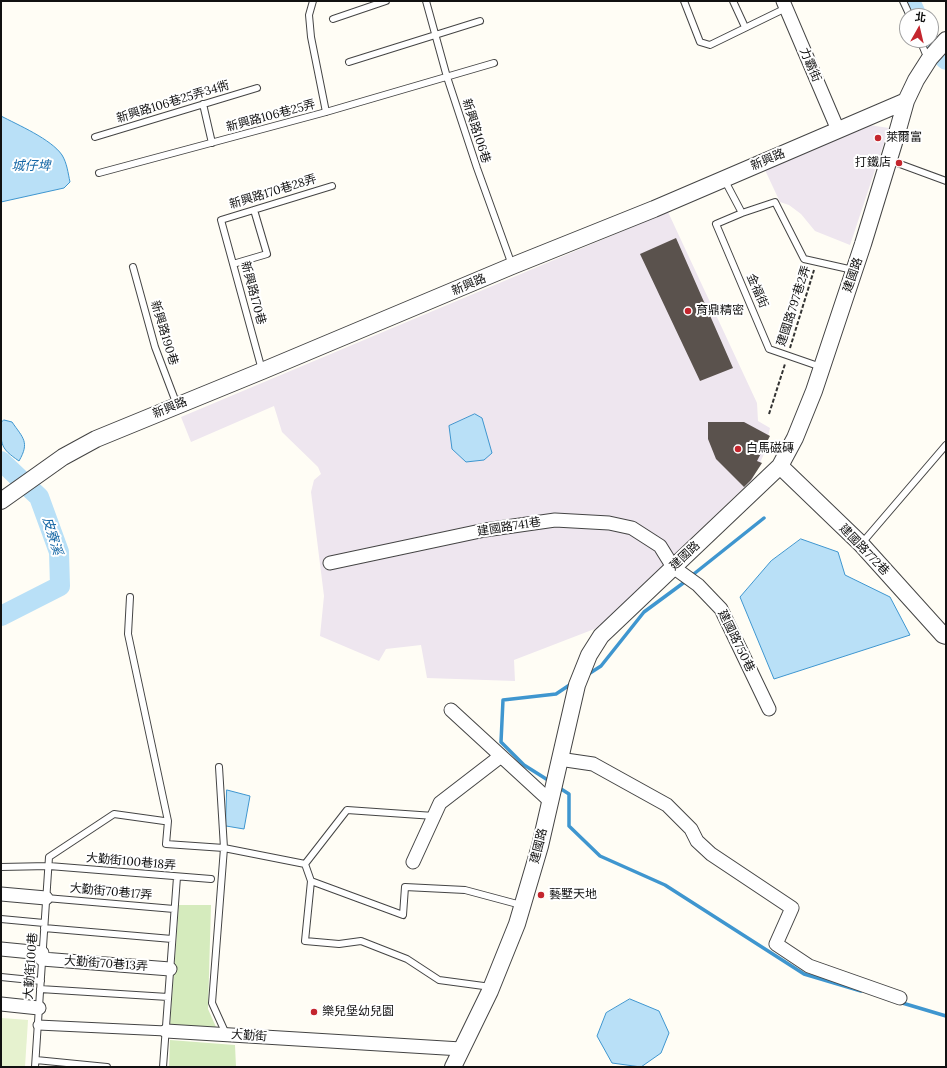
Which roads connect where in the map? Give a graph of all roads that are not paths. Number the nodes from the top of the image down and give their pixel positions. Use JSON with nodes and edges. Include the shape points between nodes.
{"nodes":[{"id":1,"x":313,"y":1,"type":"edge"},
{"id":2,"x":386,"y":1,"type":"edge"},
{"id":3,"x":426,"y":1,"type":"edge"},
{"id":4,"x":684,"y":1,"type":"edge"},
{"id":5,"x":733,"y":1,"type":"edge"},
{"id":6,"x":784,"y":5,"type":"edge"},
{"id":7,"x":333,"y":19,"type":"dead end"},
{"id":8,"x":480,"y":22,"type":"dead end"},
{"id":9,"x":745,"y":28,"type":"junction"},
{"id":10,"x":436,"y":35,"type":"junction"},
{"id":11,"x":923,"y":48,"type":"edge"},
{"id":12,"x":938,"y":50,"type":"edge"},
{"id":13,"x":349,"y":62,"type":"dead end"},
{"id":14,"x":494,"y":63,"type":"dead end"},
{"id":15,"x":447,"y":76,"type":"junction"},
{"id":16,"x":257,"y":88,"type":"dead end"},
{"id":17,"x":906,"y":101,"type":"junction"},
{"id":18,"x":204,"y":104,"type":"junction"},
{"id":19,"x":326,"y":112,"type":"junction"},
{"id":20,"x":838,"y":130,"type":"junction"},
{"id":21,"x":95,"y":137,"type":"dead end"},
{"id":22,"x":212,"y":143,"type":"junction"},
{"id":23,"x":889,"y":160,"type":"junction"},
{"id":24,"x":99,"y":173,"type":"dead end"},
{"id":25,"x":724,"y":179,"type":"junction"},
{"id":26,"x":946,"y":181,"type":"edge"},
{"id":27,"x":332,"y":186,"type":"dead end"},
{"id":28,"x":254,"y":210,"type":"junction"},
{"id":29,"x":742,"y":213,"type":"junction"},
{"id":30,"x":222,"y":220,"type":"joint"},
{"id":31,"x":233,"y":264,"type":"junction"},
{"id":32,"x":512,"y":266,"type":"junction"},
{"id":33,"x":133,"y":267,"type":"dead end"},
{"id":34,"x":854,"y":270,"type":"junction"},
{"id":35,"x":822,"y":368,"type":"junction"},
{"id":36,"x":262,"y":371,"type":"junction"},
{"id":37,"x":177,"y":405,"type":"junction"},
{"id":38,"x":946,"y":445,"type":"edge"},
{"id":39,"x":780,"y":466,"type":"junction"},
{"id":40,"x":5,"y":498,"type":"edge"},
{"id":41,"x":861,"y":544,"type":"junction"},
{"id":42,"x":330,"y":563,"type":"dead end"},
{"id":43,"x":673,"y":567,"type":"junction"},
{"id":44,"x":130,"y":597,"type":"dead end"},
{"id":45,"x":946,"y":636,"type":"edge"},
{"id":46,"x":768,"y":709,"type":"dead end"},
{"id":47,"x":451,"y":710,"type":"dead end"},
{"id":48,"x":501,"y":756,"type":"junction"},
{"id":49,"x":559,"y":759,"type":"junction"},
{"id":50,"x":219,"y":767,"type":"dead end"},
{"id":51,"x":552,"y":790,"type":"junction"},
{"id":52,"x":434,"y":816,"type":"junction"},
{"id":53,"x":164,"y":821,"type":"dead end"},
{"id":54,"x":224,"y":848,"type":"junction"},
{"id":55,"x":413,"y":862,"type":"dead end"},
{"id":56,"x":305,"y":864,"type":"junction"},
{"id":57,"x":49,"y":866,"type":"junction"},
{"id":58,"x":1,"y":867,"type":"edge"},
{"id":59,"x":177,"y":877,"type":"junction"},
{"id":60,"x":211,"y":879,"type":"dead end"},
{"id":61,"x":311,"y":881,"type":"junction"},
{"id":62,"x":1,"y":894,"type":"edge"},
{"id":63,"x":46,"y":898,"type":"junction"},
{"id":64,"x":523,"y":906,"type":"junction"},
{"id":65,"x":174,"y":909,"type":"junction"},
{"id":66,"x":1,"y":919,"type":"edge"},
{"id":67,"x":44,"y":926,"type":"junction"},
{"id":68,"x":172,"y":939,"type":"junction"},
{"id":69,"x":1,"y":949,"type":"edge"},
{"id":70,"x":42,"y":956,"type":"junction"},
{"id":71,"x":170,"y":969,"type":"junction"},
{"id":72,"x":1,"y":977,"type":"edge"},
{"id":73,"x":41,"y":981,"type":"junction"},
{"id":74,"x":492,"y":987,"type":"junction"},
{"id":75,"x":40,"y":989,"type":"junction"},
{"id":76,"x":168,"y":998,"type":"junction"},
{"id":77,"x":900,"y":998,"type":"dead end"},
{"id":78,"x":1,"y":1004,"type":"edge"},
{"id":79,"x":39,"y":1008,"type":"junction"},
{"id":80,"x":38,"y":1025,"type":"junction"},
{"id":81,"x":166,"y":1031,"type":"junction"},
{"id":82,"x":227,"y":1035,"type":"junction"},
{"id":83,"x":461,"y":1049,"type":"junction"},
{"id":84,"x":36,"y":1060,"type":"junction"},
{"id":85,"x":35,"y":1067,"type":"edge"},
{"id":86,"x":106,"y":1067,"type":"edge"},
{"id":87,"x":163,"y":1067,"type":"edge"},
{"id":88,"x":453,"y":1067,"type":"edge"}],
"edges":[{"from":1,"to":19,"type":"lane","via":[[309,15],[311,37]]},
{"from":2,"to":7,"type":"lane"},
{"from":3,"to":10,"type":"lane","name":"新興路106巷"},
{"from":4,"to":9,"type":"lane","via":[[700,42],[710,45]]},
{"from":5,"to":9,"type":"lane"},
{"from":6,"to":9,"type":"lane"},
{"from":6,"to":20,"type":"street","name":"力霸街"},
{"from":8,"to":10,"type":"lane"},
{"from":10,"to":13,"type":"lane"},
{"from":10,"to":15,"type":"lane","name":"新興路106巷"},
{"from":11,"to":12,"type":"lane","via":[[925,52]]},
{"from":12,"to":17,"type":"street","name":"建國路","via":[[916,80]]},
{"from":14,"to":15,"type":"lane","name":"新興路106巷25弄"},
{"from":15,"to":19,"type":"lane","name":"新興路106巷25弄"},
{"from":15,"to":32,"type":"lane","name":"新興路106巷","via":[[476,168]]},
{"from":16,"to":18,"type":"lane","name":"新興路106巷25弄34衖"},
{"from":17,"to":20,"type":"street","name":"新興路"},
{"from":17,"to":23,"type":"street","name":"建國路"},
{"from":18,"to":21,"type":"lane","name":"新興路106巷25弄34衖"},
{"from":18,"to":22,"type":"lane"},
{"from":19,"to":22,"type":"lane","name":"新興路106巷25弄"},
{"from":20,"to":25,"type":"street","name":"新興路"},
{"from":22,"to":24,"type":"lane","name":"新興路106巷25弄"},
{"from":23,"to":26,"type":"lane"},
{"from":23,"to":34,"type":"street","name":"建國路"},
{"from":25,"to":29,"type":"lane"},
{"from":25,"to":32,"type":"street","name":"新興路"},
{"from":27,"to":28,"type":"lane","name":"新興路170巷28弄"},
{"from":28,"to":30,"type":"lane","name":"新興路170巷28弄"},
{"from":28,"to":31,"type":"lane","via":[[267,254]]},
{"from":29,"to":34,"type":"lane","via":[[775,202],[804,259]]},
{"from":29,"to":35,"type":"lane","name":"金福街","via":[[716,224],[769,349]]},
{"from":30,"to":31,"type":"lane","name":"新興路170巷"},
{"from":31,"to":36,"type":"lane","name":"新興路170巷"},
{"from":32,"to":36,"type":"street","name":"新興路"},
{"from":33,"to":37,"type":"lane","name":"新興路190巷","via":[[155,347]]},
{"from":34,"to":35,"type":"street","name":"建國路"},
{"from":35,"to":39,"type":"street","name":"建國路","via":[[795,438]]},
{"from":36,"to":37,"type":"street","name":"新興路"},
{"from":37,"to":40,"type":"street","name":"新興路","via":[[96,439],[63,457]]},
{"from":38,"to":41,"type":"lane"},
{"from":39,"to":41,"type":"street","name":"建國路772巷"},
{"from":39,"to":43,"type":"street","name":"建國路"},
{"from":41,"to":45,"type":"street","name":"建國路772巷"},
{"from":42,"to":43,"type":"street","name":"建國路741巷","via":[[485,530],[555,520],[609,523],[632,528],[660,546]]},
{"from":43,"to":46,"type":"street","name":"建國路750巷","via":[[698,585],[721,609]]},
{"from":43,"to":49,"type":"street","name":"建國路","via":[[601,636],[589,655],[579,679]]},
{"from":44,"to":54,"type":"lane","via":[[128,634],[168,821],[166,844]]},
{"from":47,"to":48,"type":"street"},
{"from":48,"to":51,"type":"street"},
{"from":48,"to":52,"type":"street","via":[[440,803]]},
{"from":49,"to":51,"type":"street","name":"建國路"},
{"from":49,"to":77,"type":"street","via":[[594,764],[667,805],[711,854],[792,908],[776,944],[809,966]]},
{"from":50,"to":54,"type":"lane"},
{"from":51,"to":64,"type":"street","name":"建國路"},
{"from":52,"to":55,"type":"street"},
{"from":52,"to":56,"type":"lane","via":[[347,810]]},
{"from":53,"to":57,"type":"lane","via":[[114,814],[49,857]]},
{"from":54,"to":56,"type":"lane"},
{"from":54,"to":82,"type":"lane","via":[[212,1003]]},
{"from":56,"to":61,"type":"lane"},
{"from":57,"to":58,"type":"lane","name":"大勤街100巷18弄"},
{"from":57,"to":59,"type":"lane","name":"大勤街100巷18弄"},
{"from":57,"to":63,"type":"lane","name":"大勤街100巷"},
{"from":59,"to":60,"type":"lane","name":"大勤街100巷18弄"},
{"from":59,"to":65,"type":"lane"},
{"from":61,"to":64,"type":"lane","via":[[403,916],[405,887],[465,890]]},
{"from":61,"to":74,"type":"lane","via":[[305,941],[339,944],[361,941],[407,959],[439,980]]},
{"from":62,"to":63,"type":"street"},
{"from":63,"to":65,"type":"lane","name":"大勤街70巷17弄"},
{"from":63,"to":67,"type":"lane","name":"大勤街100巷"},
{"from":64,"to":74,"type":"street","name":"建國路"},
{"from":65,"to":68,"type":"lane"},
{"from":66,"to":67,"type":"lane"},
{"from":67,"to":68,"type":"lane"},
{"from":67,"to":70,"type":"lane","name":"大勤街100巷"},
{"from":68,"to":71,"type":"lane"},
{"from":69,"to":70,"type":"street","name":"大勤街70巷13弄"},
{"from":70,"to":71,"type":"street","name":"大勤街70巷13弄"},
{"from":70,"to":73,"type":"lane","name":"大勤街100巷"},
{"from":71,"to":76,"type":"lane"},
{"from":72,"to":73,"type":"lane"},
{"from":73,"to":75,"type":"lane","name":"大勤街100巷"},
{"from":74,"to":83,"type":"street","name":"建國路"},
{"from":75,"to":76,"type":"lane"},
{"from":75,"to":79,"type":"lane","name":"大勤街100巷"},
{"from":76,"to":81,"type":"lane"},
{"from":78,"to":79,"type":"street"},
{"from":79,"to":80,"type":"lane","name":"大勤街100巷"},
{"from":80,"to":81,"type":"street","name":"大勤街"},
{"from":80,"to":84,"type":"lane","name":"大勤街100巷"},
{"from":81,"to":82,"type":"street","name":"大勤街"},
{"from":81,"to":87,"type":"lane"},
{"from":82,"to":83,"type":"street","name":"大勤街"},
{"from":83,"to":88,"type":"street","name":"建國路"},
{"from":84,"to":85,"type":"lane","name":"大勤街100巷"},
{"from":84,"to":86,"type":"lane"}]}
